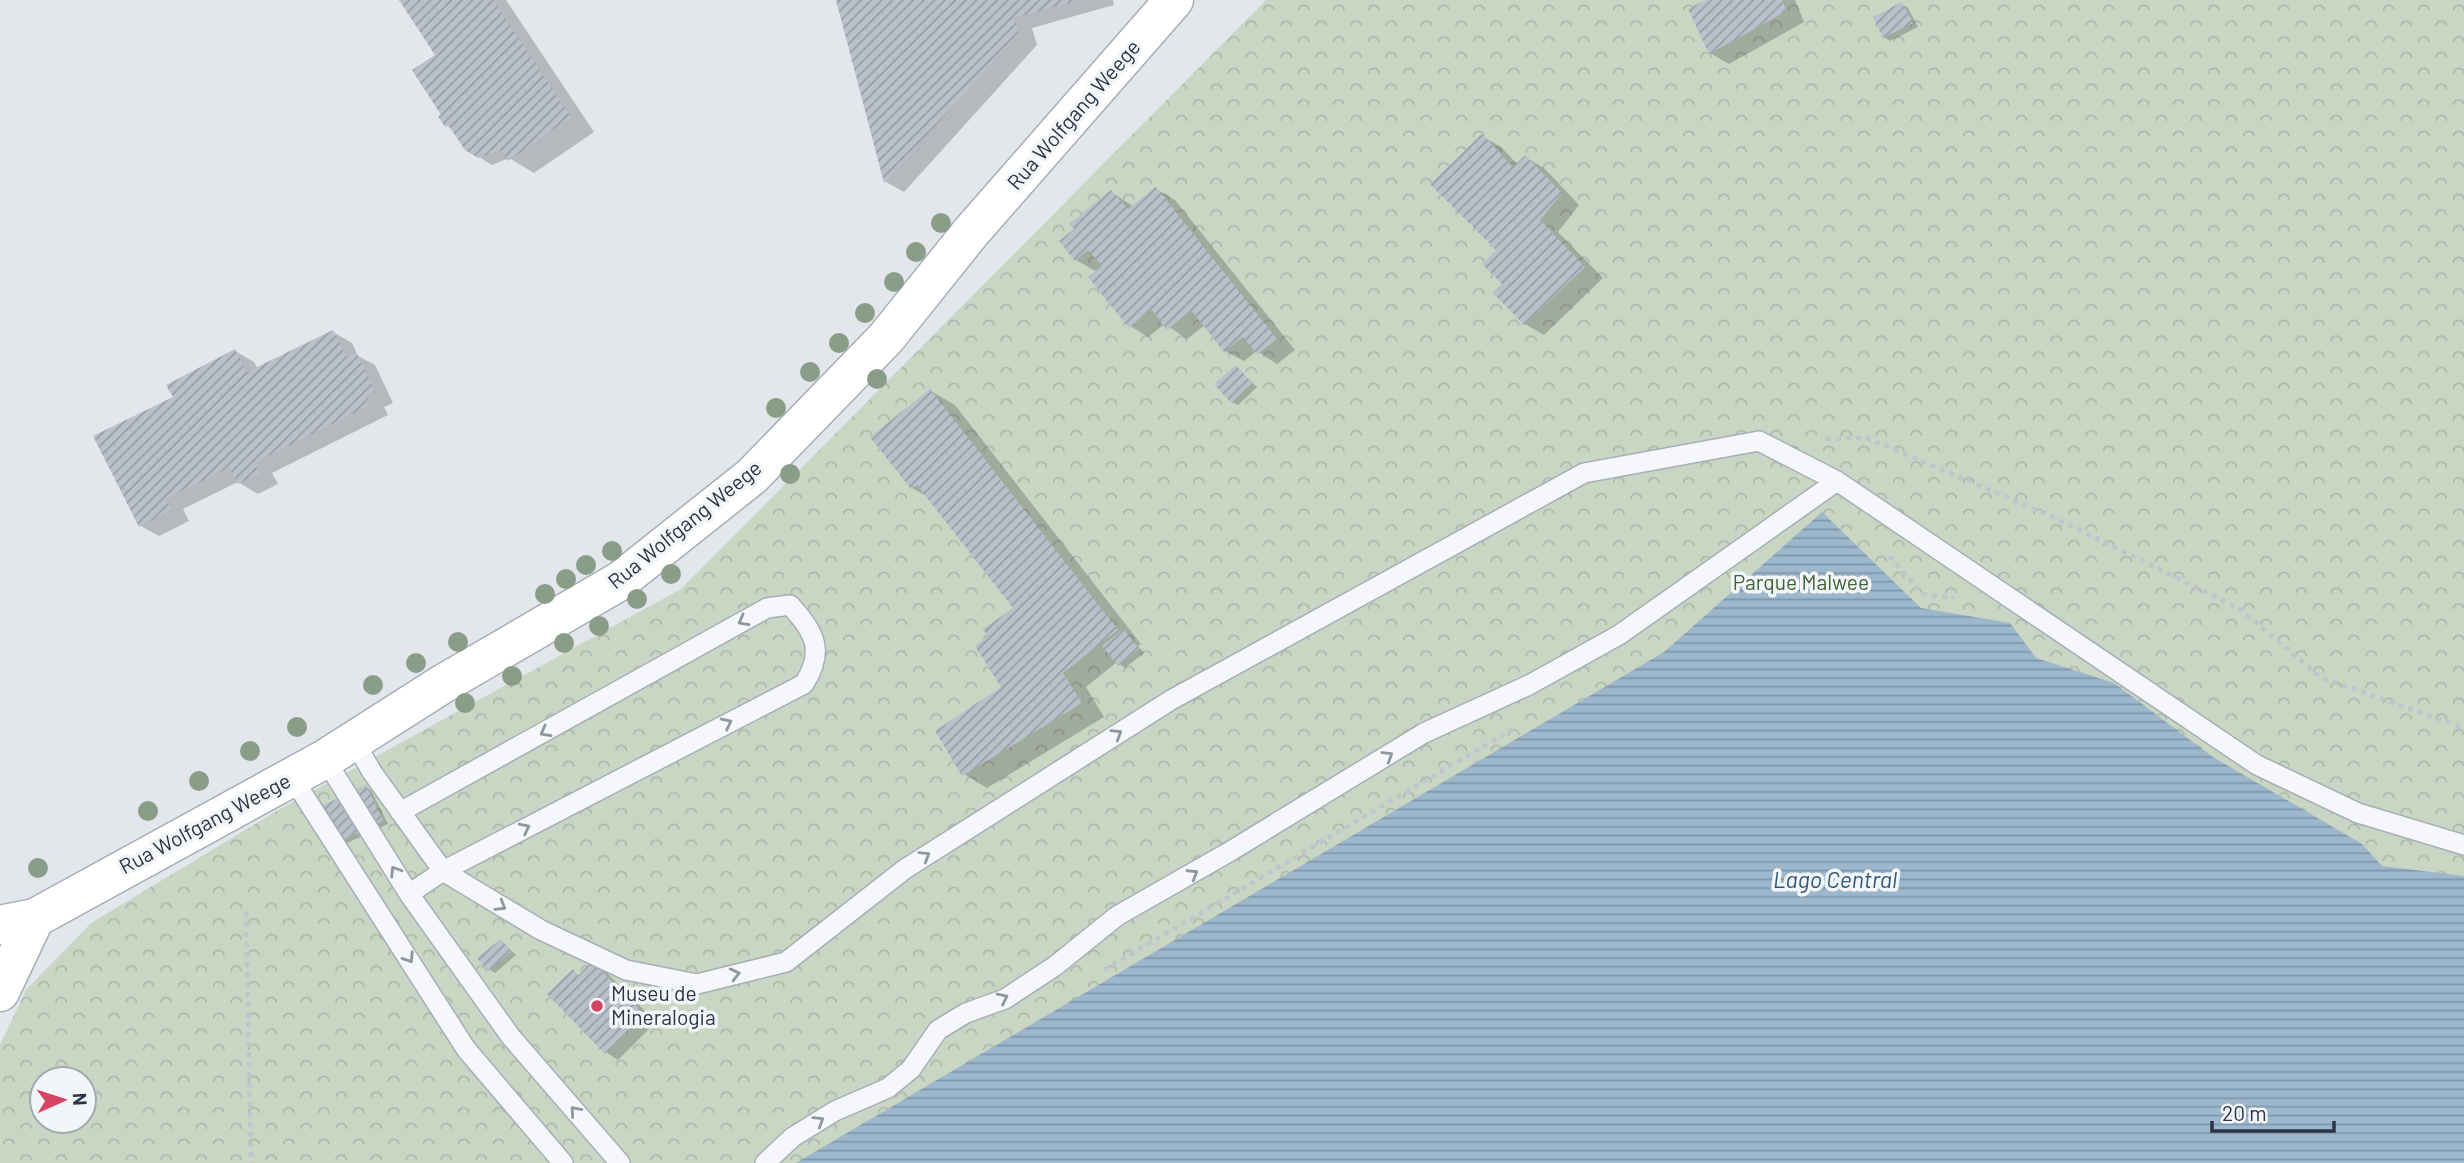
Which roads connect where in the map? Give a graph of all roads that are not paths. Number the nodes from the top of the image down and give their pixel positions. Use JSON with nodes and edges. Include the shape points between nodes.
{"nodes":[{"id":1,"x":1174,"y":0,"type":"edge"},
{"id":2,"x":1837,"y":481,"type":"junction"},
{"id":3,"x":340,"y":750,"type":"junction"},
{"id":4,"x":292,"y":777,"type":"junction"},
{"id":5,"x":400,"y":812,"type":"junction"},
{"id":6,"x":2464,"y":845,"type":"edge"},
{"id":7,"x":443,"y":871,"type":"junction"},
{"id":8,"x":410,"y":894,"type":"junction"},
{"id":9,"x":17,"y":922,"type":"edge"},
{"id":10,"x":0,"y":992,"type":"edge"},
{"id":11,"x":563,"y":1163,"type":"edge"},
{"id":12,"x":620,"y":1163,"type":"edge"},
{"id":13,"x":765,"y":1163,"type":"edge"}],
"edges":[{"from":1,"to":3,"type":"street","name":"Rua Wolfgang Weege","via":[[971,232],[886,338],[752,476],[620,581]]},
{"from":2,"to":6,"type":"lane","via":[[2257,765],[2358,813]]},
{"from":7,"to":2,"type":"lane","one_way":true,"via":[[541,930],[626,970],[697,984],[786,962],[905,869],[1171,700],[1584,472],[1759,441]]},
{"from":13,"to":2,"type":"lane","one_way":true,"via":[[793,1137],[835,1111],[888,1088],[911,1069],[938,1030],[1015,992],[1116,916],[1424,733],[1529,685],[1619,635]]},
{"from":3,"to":4,"type":"street","name":"Rua Wolfgang Weege"},
{"from":3,"to":5,"type":"lane"},
{"from":8,"to":3,"type":"lane","one_way":true},
{"from":4,"to":9,"type":"street","name":"Rua Wolfgang Weege"},
{"from":4,"to":11,"type":"lane","one_way":true,"via":[[467,1049]]},
{"from":5,"to":7,"type":"lane"},
{"from":7,"to":5,"type":"lane","one_way":true,"via":[[804,684],[817,654],[816,643],[799,614],[790,605],[767,608]]},
{"from":7,"to":8,"type":"lane"},
{"from":12,"to":8,"type":"lane","one_way":true,"via":[[511,1037]]},
{"from":9,"to":10,"type":"street","name":"Rua Wolfgang Weege"}]}
